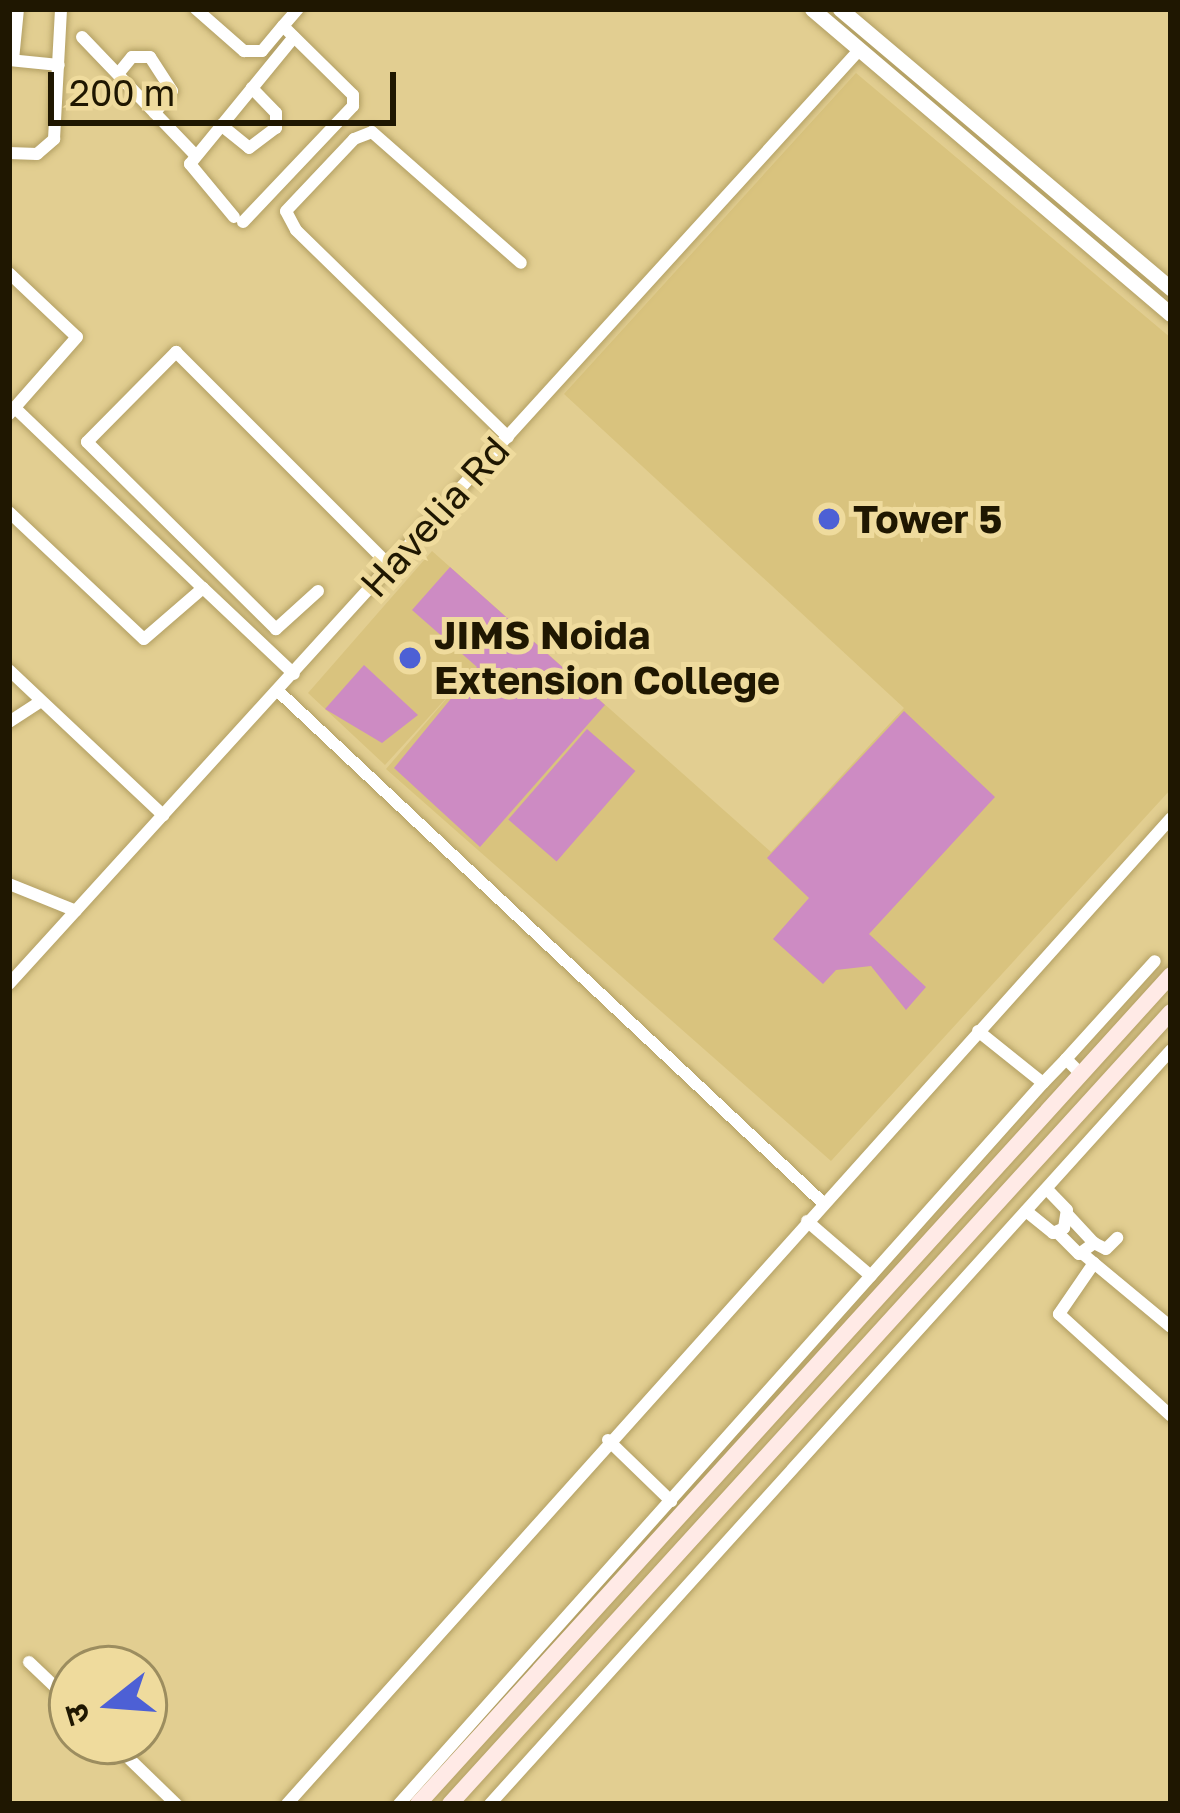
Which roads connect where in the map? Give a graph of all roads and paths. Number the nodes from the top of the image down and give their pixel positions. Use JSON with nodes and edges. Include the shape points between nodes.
{"nodes":[{"id":1,"x":18,"y":9,"type":"edge"},
{"id":2,"x":61,"y":9,"type":"edge"},
{"id":3,"x":77,"y":9,"type":"edge"},
{"id":4,"x":196,"y":9,"type":"edge"},
{"id":5,"x":298,"y":9,"type":"edge"},
{"id":6,"x":812,"y":9,"type":"edge"},
{"id":7,"x":840,"y":9,"type":"edge"},
{"id":8,"x":60,"y":25,"type":"junction"},
{"id":9,"x":284,"y":26,"type":"junction"},
{"id":10,"x":82,"y":37,"type":"dead end"},
{"id":11,"x":295,"y":37,"type":"junction"},
{"id":12,"x":860,"y":50,"type":"junction"},
{"id":13,"x":11,"y":60,"type":"edge"},
{"id":14,"x":59,"y":64,"type":"junction"},
{"id":15,"x":118,"y":74,"type":"junction"},
{"id":16,"x":908,"y":78,"type":"junction"},
{"id":17,"x":252,"y":88,"type":"junction"},
{"id":18,"x":155,"y":113,"type":"junction"},
{"id":19,"x":220,"y":125,"type":"junction"},
{"id":20,"x":9,"y":152,"type":"edge"},
{"id":21,"x":195,"y":155,"type":"junction"},
{"id":22,"x":521,"y":262,"type":"dead end"},
{"id":23,"x":9,"y":273,"type":"edge"},
{"id":24,"x":1171,"y":289,"type":"edge"},
{"id":25,"x":1171,"y":314,"type":"edge"},
{"id":26,"x":12,"y":411,"type":"edge"},
{"id":27,"x":508,"y":437,"type":"junction"},
{"id":28,"x":9,"y":512,"type":"edge"},
{"id":29,"x":390,"y":566,"type":"junction"},
{"id":30,"x":203,"y":588,"type":"junction"},
{"id":31,"x":318,"y":591,"type":"dead end"},
{"id":32,"x":9,"y":670,"type":"edge"},
{"id":33,"x":294,"y":674,"type":"junction"},
{"id":34,"x":278,"y":691,"type":"junction"},
{"id":35,"x":41,"y":701,"type":"junction"},
{"id":36,"x":9,"y":722,"type":"edge"},
{"id":37,"x":163,"y":815,"type":"junction"},
{"id":38,"x":1171,"y":818,"type":"edge"},
{"id":39,"x":9,"y":884,"type":"edge"},
{"id":40,"x":76,"y":911,"type":"junction"},
{"id":41,"x":1155,"y":961,"type":"dead end"},
{"id":42,"x":1171,"y":975,"type":"edge"},
{"id":43,"x":9,"y":984,"type":"edge"},
{"id":44,"x":1171,"y":1012,"type":"edge"},
{"id":45,"x":978,"y":1031,"type":"junction"},
{"id":46,"x":1171,"y":1050,"type":"edge"},
{"id":47,"x":1072,"y":1065,"type":"junction"},
{"id":48,"x":1043,"y":1083,"type":"junction"},
{"id":49,"x":1100,"y":1089,"type":"junction"},
{"id":50,"x":1119,"y":1109,"type":"junction"},
{"id":51,"x":1046,"y":1189,"type":"junction"},
{"id":52,"x":823,"y":1203,"type":"junction"},
{"id":53,"x":1026,"y":1211,"type":"junction"},
{"id":54,"x":1069,"y":1216,"type":"junction"},
{"id":55,"x":807,"y":1221,"type":"junction"},
{"id":56,"x":1057,"y":1232,"type":"junction"},
{"id":57,"x":1117,"y":1238,"type":"dead end"},
{"id":58,"x":1090,"y":1253,"type":"junction"},
{"id":59,"x":871,"y":1276,"type":"junction"},
{"id":60,"x":1171,"y":1327,"type":"edge"},
{"id":61,"x":1171,"y":1416,"type":"edge"},
{"id":62,"x":608,"y":1440,"type":"junction"},
{"id":63,"x":671,"y":1501,"type":"junction"},
{"id":64,"x":29,"y":1662,"type":"dead end"},
{"id":65,"x":48,"y":1680,"type":"edge"},
{"id":66,"x":136,"y":1765,"type":"edge"},
{"id":67,"x":176,"y":1804,"type":"edge"},
{"id":68,"x":287,"y":1804,"type":"edge"},
{"id":69,"x":399,"y":1804,"type":"edge"},
{"id":70,"x":418,"y":1804,"type":"edge"},
{"id":71,"x":450,"y":1804,"type":"edge"},
{"id":72,"x":490,"y":1804,"type":"edge"}],
"edges":[{"from":1,"to":13,"type":"street"},
{"from":2,"to":8,"type":"street"},
{"from":3,"to":8,"type":"street"},
{"from":4,"to":9,"type":"street","via":[[244,52],[262,51]]},
{"from":5,"to":9,"type":"street"},
{"from":6,"to":12,"type":"street"},
{"from":7,"to":16,"type":"street"},
{"from":8,"to":14,"type":"street"},
{"from":9,"to":11,"type":"street"},
{"from":10,"to":15,"type":"street"},
{"from":11,"to":17,"type":"street"},
{"from":11,"to":21,"type":"street","via":[[353,95],[353,106],[239,219],[190,172]]},
{"from":12,"to":16,"type":"street"},
{"from":12,"to":27,"type":"street","name":"Havelia Rd"},
{"from":13,"to":14,"type":"street"},
{"from":14,"to":20,"type":"street","via":[[54,139],[38,154]]},
{"from":15,"to":18,"type":"street"},
{"from":15,"to":18,"type":"street","via":[[132,57],[150,57],[172,91]]},
{"from":16,"to":24,"type":"street"},
{"from":16,"to":25,"type":"street"},
{"from":17,"to":19,"type":"street"},
{"from":17,"to":19,"type":"street","via":[[275,113],[275,128],[249,148]]},
{"from":18,"to":21,"type":"street"},
{"from":19,"to":21,"type":"street"},
{"from":22,"to":27,"type":"street","via":[[372,132],[354,140],[286,211],[296,230]]},
{"from":23,"to":26,"type":"street","via":[[76,338]]},
{"from":26,"to":30,"type":"street"},
{"from":27,"to":29,"type":"street","name":"Havelia Rd"},
{"from":28,"to":30,"type":"street","via":[[144,639]]},
{"from":29,"to":31,"type":"street","via":[[176,352],[87,442],[276,629]]},
{"from":29,"to":33,"type":"street","name":"Havelia Rd"},
{"from":30,"to":33,"type":"street"},
{"from":32,"to":35,"type":"street"},
{"from":33,"to":34,"type":"street","name":"Havelia Rd"},
{"from":34,"to":37,"type":"street","name":"Havelia Rd"},
{"from":34,"to":52,"type":"street"},
{"from":35,"to":36,"type":"street"},
{"from":35,"to":37,"type":"street"},
{"from":37,"to":40,"type":"street","name":"Havelia Rd"},
{"from":38,"to":45,"type":"street"},
{"from":39,"to":40,"type":"street"},
{"from":40,"to":43,"type":"street","name":"Havelia Rd"},
{"from":41,"to":47,"type":"street"},
{"from":42,"to":47,"type":"main road"},
{"from":44,"to":49,"type":"main road"},
{"from":45,"to":48,"type":"street"},
{"from":45,"to":52,"type":"street"},
{"from":46,"to":50,"type":"street"},
{"from":47,"to":48,"type":"street"},
{"from":47,"to":70,"type":"main road"},
{"from":48,"to":59,"type":"street"},
{"from":49,"to":50,"type":"street"},
{"from":49,"to":71,"type":"main road"},
{"from":50,"to":51,"type":"street"},
{"from":51,"to":53,"type":"street"},
{"from":51,"to":54,"type":"street"},
{"from":52,"to":55,"type":"street"},
{"from":53,"to":56,"type":"street"},
{"from":53,"to":72,"type":"street"},
{"from":54,"to":56,"type":"street"},
{"from":54,"to":58,"type":"street"},
{"from":55,"to":59,"type":"street"},
{"from":55,"to":62,"type":"street"},
{"from":56,"to":58,"type":"street"},
{"from":57,"to":58,"type":"street"},
{"from":58,"to":60,"type":"street"},
{"from":58,"to":61,"type":"street","via":[[1059,1314]]},
{"from":59,"to":63,"type":"street"},
{"from":62,"to":63,"type":"street"},
{"from":62,"to":68,"type":"street"},
{"from":63,"to":69,"type":"street"},
{"from":64,"to":65,"type":"street"},
{"from":66,"to":67,"type":"street"}]}
